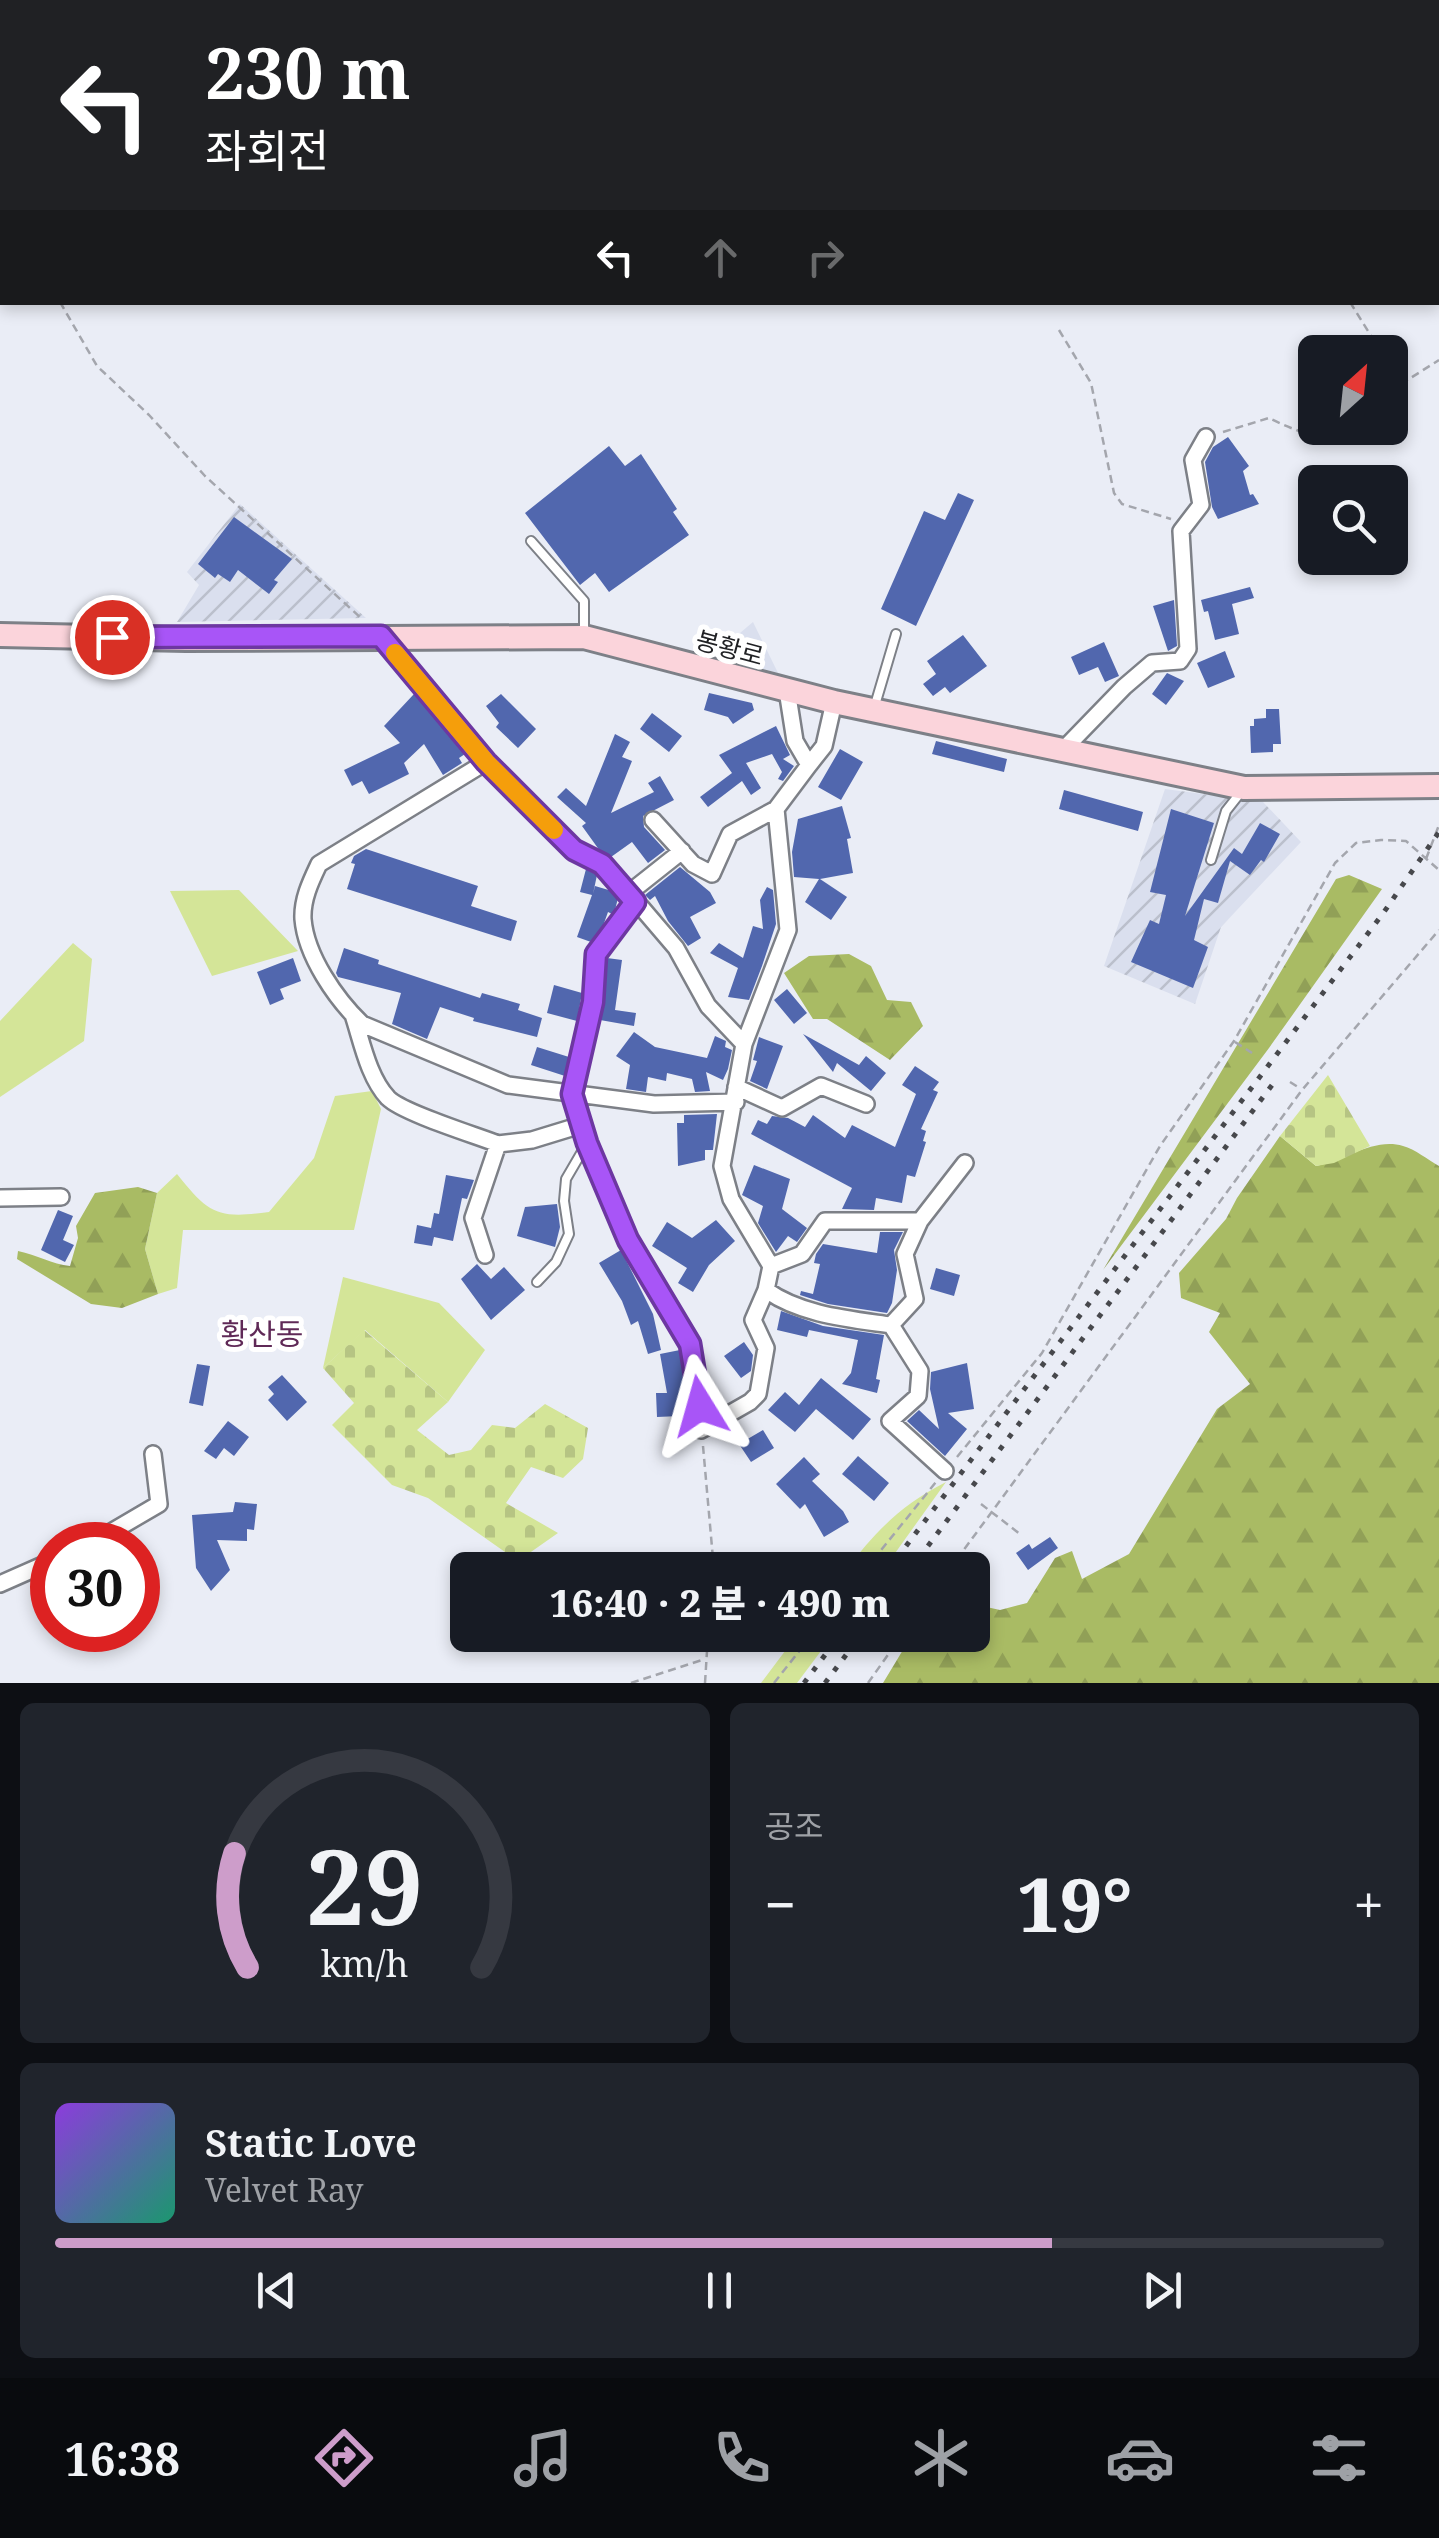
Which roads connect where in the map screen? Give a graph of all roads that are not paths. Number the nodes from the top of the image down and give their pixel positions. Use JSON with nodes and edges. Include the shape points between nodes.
{"nodes":[{"id":1,"x":1206,"y":437,"type":"road end"},
{"id":2,"x":531,"y":540,"type":"dead end"},
{"id":3,"x":896,"y":634,"type":"dead end"},
{"id":4,"x":0,"y":636,"type":"edge"},
{"id":5,"x":381,"y":636,"type":"junction"},
{"id":6,"x":584,"y":637,"type":"junction"},
{"id":7,"x":787,"y":690,"type":"junction"},
{"id":8,"x":834,"y":702,"type":"junction"},
{"id":9,"x":874,"y":710,"type":"junction"},
{"id":10,"x":1062,"y":751,"type":"junction"},
{"id":11,"x":486,"y":762,"type":"junction"},
{"id":12,"x":809,"y":765,"type":"junction"},
{"id":13,"x":1439,"y":786,"type":"edge"},
{"id":14,"x":1244,"y":788,"type":"junction"},
{"id":15,"x":776,"y":810,"type":"junction"},
{"id":16,"x":653,"y":820,"type":"dead end"},
{"id":17,"x":682,"y":851,"type":"junction"},
{"id":18,"x":1211,"y":860,"type":"dead end"},
{"id":19,"x":632,"y":898,"type":"junction"},
{"id":20,"x":353,"y":1015,"type":"junction"},
{"id":21,"x":744,"y":1044,"type":"junction"},
{"id":22,"x":572,"y":1094,"type":"junction"},
{"id":23,"x":736,"y":1094,"type":"junction"},
{"id":24,"x":866,"y":1104,"type":"dead end"},
{"id":25,"x":582,"y":1125,"type":"junction"},
{"id":26,"x":587,"y":1143,"type":"junction"},
{"id":27,"x":498,"y":1144,"type":"junction"},
{"id":28,"x":966,"y":1163,"type":"dead end"},
{"id":29,"x":61,"y":1197,"type":"dead end"},
{"id":30,"x":0,"y":1198,"type":"edge"},
{"id":31,"x":920,"y":1221,"type":"junction"},
{"id":32,"x":485,"y":1255,"type":"dead end"},
{"id":33,"x":772,"y":1266,"type":"junction"},
{"id":34,"x":537,"y":1282,"type":"dead end"},
{"id":35,"x":766,"y":1290,"type":"junction"},
{"id":36,"x":890,"y":1325,"type":"junction"},
{"id":37,"x":153,"y":1454,"type":"dead end"},
{"id":38,"x":945,"y":1471,"type":"dead end"},
{"id":39,"x":129,"y":1522,"type":"edge"},
{"id":40,"x":30,"y":1571,"type":"edge"},
{"id":41,"x":0,"y":1584,"type":"edge"}],
"edges":[{"from":1,"to":10,"type":"street","via":[[1193,460],[1202,504],[1181,531],[1188,649],[1180,661],[1152,664]]},
{"from":2,"to":6,"type":"lane","via":[[584,601]]},
{"from":3,"to":9,"type":"lane"},
{"from":4,"to":5,"type":"street","name":"봉황로"},
{"from":5,"to":6,"type":"street","name":"봉황로"},
{"from":5,"to":11,"type":"street"},
{"from":6,"to":7,"type":"street","name":"봉황로"},
{"from":7,"to":8,"type":"street","name":"봉황로"},
{"from":7,"to":12,"type":"street","via":[[795,741]]},
{"from":8,"to":9,"type":"street","name":"봉황로"},
{"from":8,"to":12,"type":"street","via":[[824,746]]},
{"from":9,"to":10,"type":"street","name":"봉황로"},
{"from":10,"to":14,"type":"street","name":"봉황로"},
{"from":11,"to":19,"type":"street"},
{"from":11,"to":20,"type":"street","via":[[319,864],[307,889],[307,937]]},
{"from":12,"to":15,"type":"street"},
{"from":13,"to":14,"type":"street","name":"봉황로"},
{"from":14,"to":18,"type":"lane","via":[[1226,811]]},
{"from":15,"to":17,"type":"street","via":[[730,834],[712,874]]},
{"from":15,"to":21,"type":"street","via":[[788,930]]},
{"from":16,"to":17,"type":"street"},
{"from":17,"to":19,"type":"street"},
{"from":19,"to":21,"type":"street","via":[[676,948],[708,1006]]},
{"from":19,"to":22,"type":"street","via":[[596,954],[593,1002]]},
{"from":20,"to":22,"type":"street","via":[[508,1085]]},
{"from":20,"to":27,"type":"street","via":[[368,1064],[389,1099]]},
{"from":21,"to":23,"type":"street"},
{"from":22,"to":23,"type":"street","via":[[654,1104]]},
{"from":22,"to":25,"type":"street"},
{"from":23,"to":24,"type":"street","via":[[782,1108],[821,1086]]},
{"from":23,"to":33,"type":"street","via":[[722,1166],[731,1199]]},
{"from":25,"to":26,"type":"street"},
{"from":25,"to":27,"type":"street"},
{"from":26,"to":34,"type":"lane","via":[[566,1179],[569,1234]]},
{"from":26,"to":35,"type":"street","via":[[628,1240],[690,1344],[702,1430],[758,1394],[766,1348],[753,1320]]},
{"from":27,"to":32,"type":"street","via":[[473,1218]]},
{"from":28,"to":31,"type":"street"},
{"from":29,"to":30,"type":"street"},
{"from":31,"to":33,"type":"street","via":[[826,1220],[802,1254]]},
{"from":31,"to":36,"type":"street","via":[[904,1254],[915,1299]]},
{"from":33,"to":35,"type":"street"},
{"from":35,"to":36,"type":"street","via":[[828,1316]]},
{"from":36,"to":38,"type":"street","via":[[920,1371],[918,1396],[890,1421]]},
{"from":37,"to":39,"type":"street","via":[[159,1504]]},
{"from":40,"to":41,"type":"street"}]}
